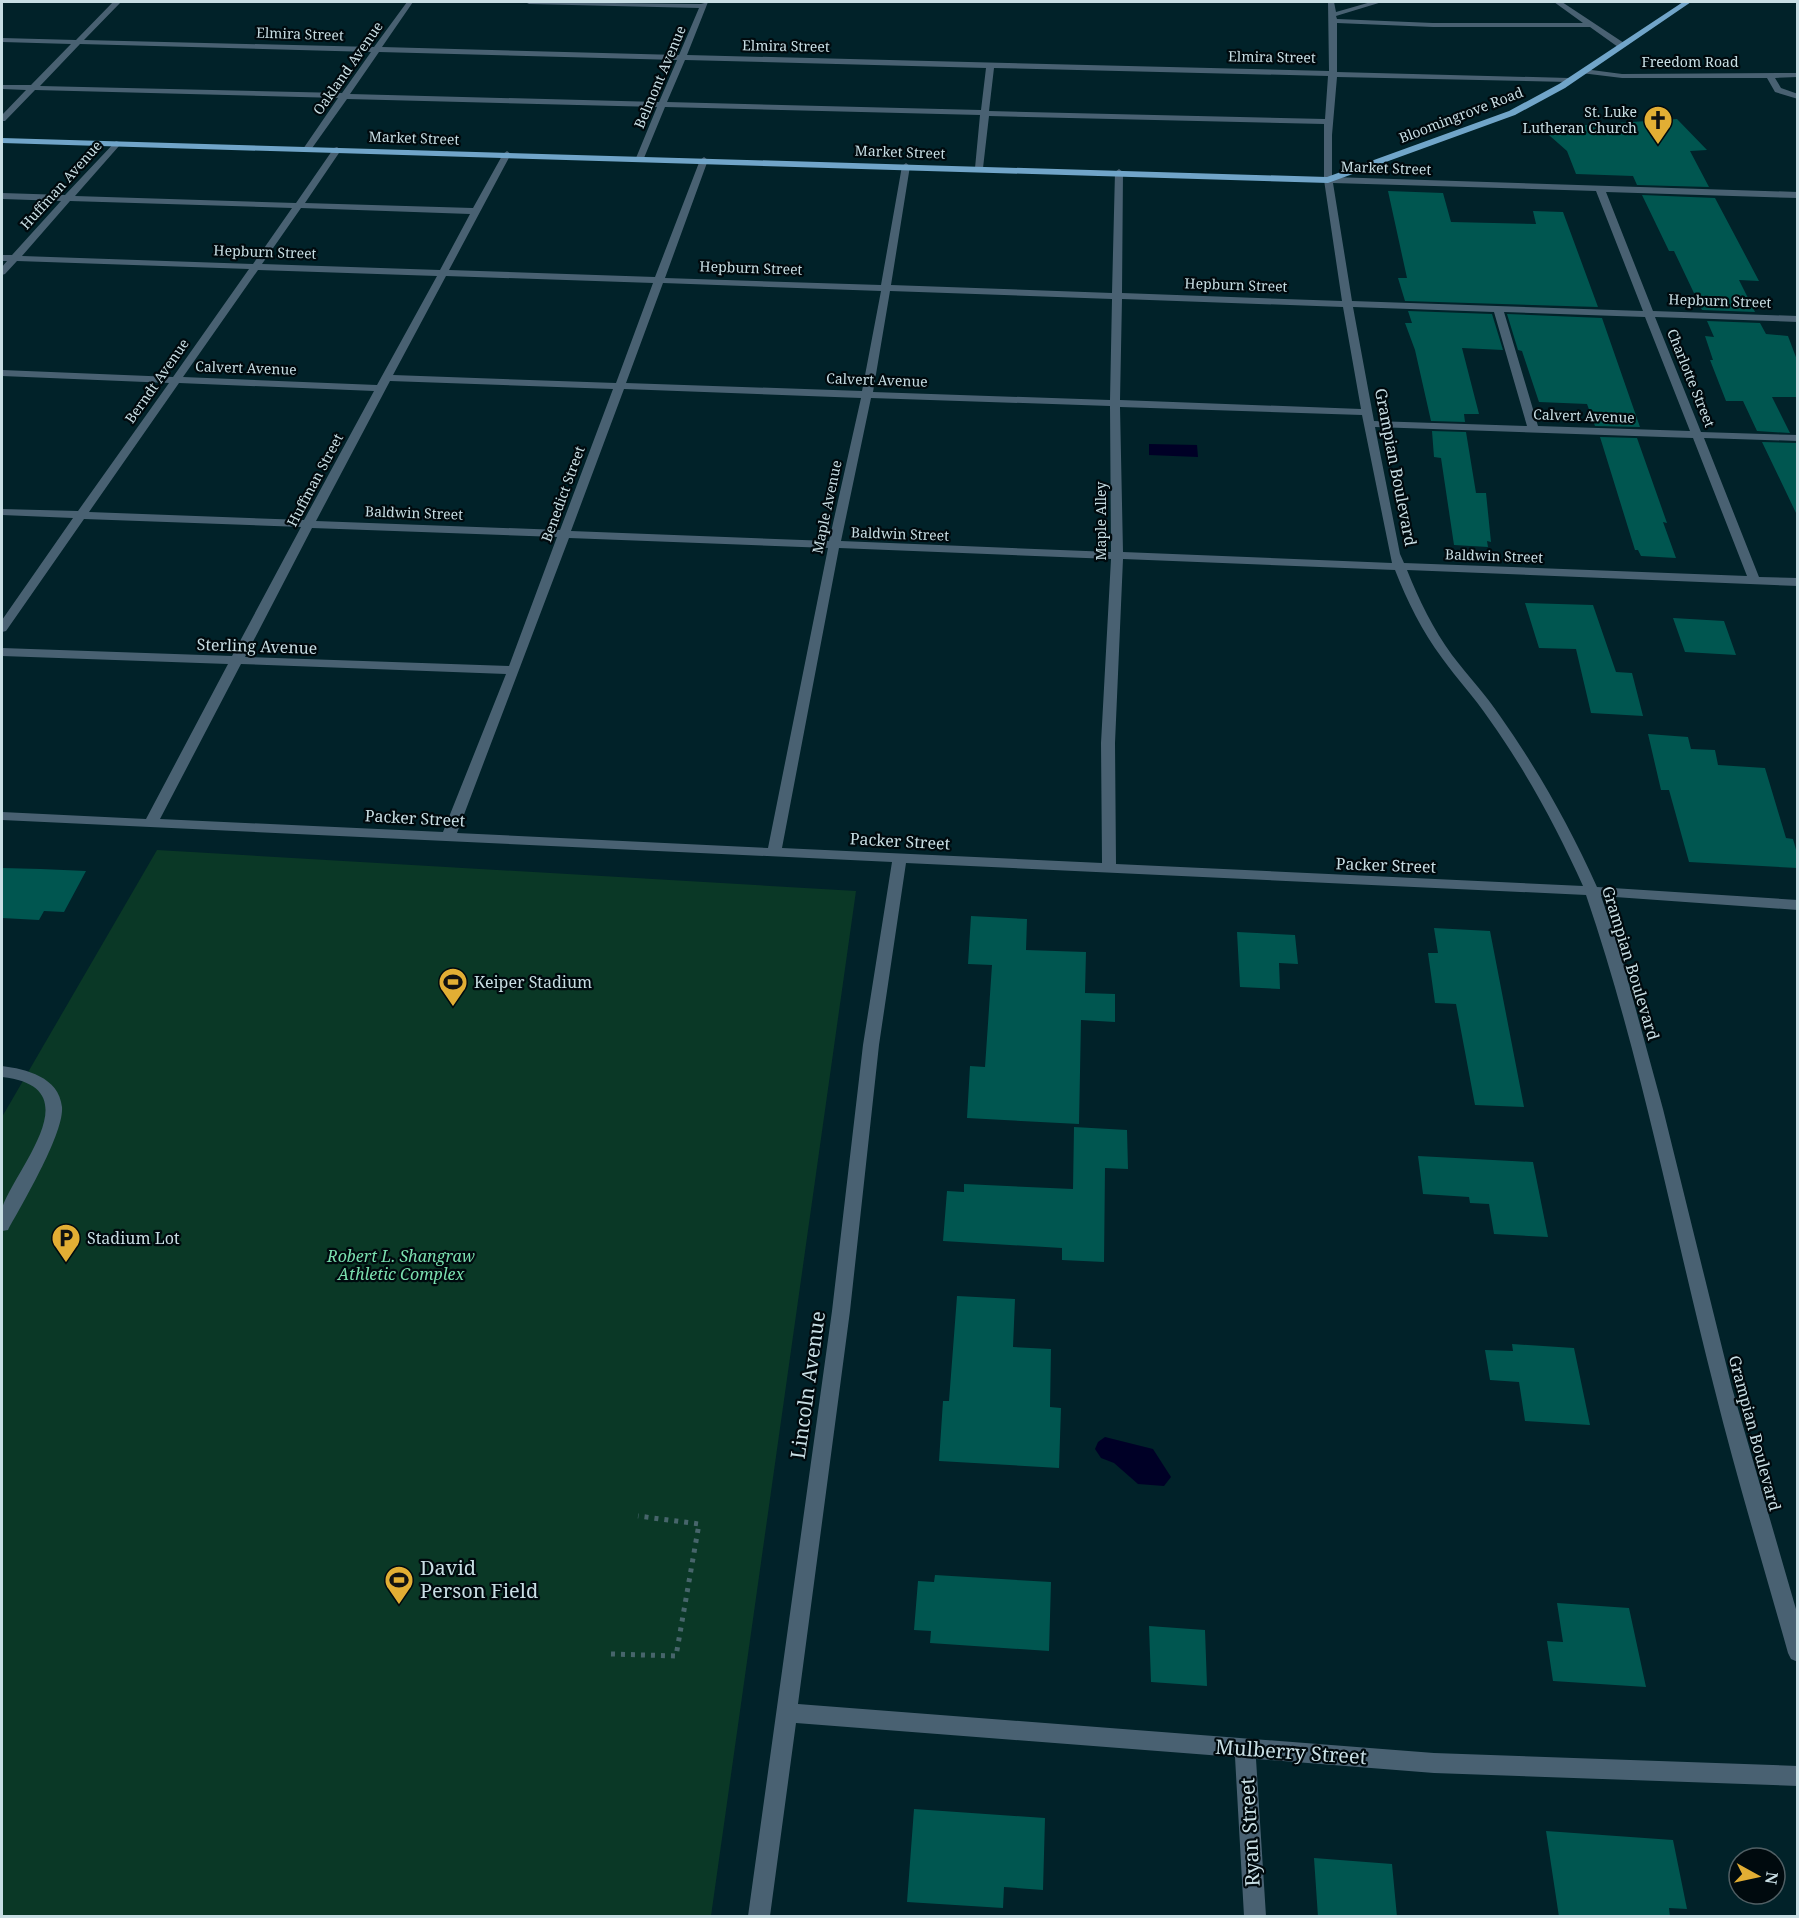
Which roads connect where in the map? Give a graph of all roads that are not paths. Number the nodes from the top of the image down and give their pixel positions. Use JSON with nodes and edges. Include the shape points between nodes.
{"nodes":[{"id":1,"x":117,"y":2,"type":"edge"},
{"id":2,"x":410,"y":2,"type":"edge"},
{"id":3,"x":529,"y":2,"type":"edge"},
{"id":4,"x":576,"y":2,"type":"edge"},
{"id":5,"x":1331,"y":2,"type":"edge"},
{"id":6,"x":1378,"y":2,"type":"edge"},
{"id":7,"x":1558,"y":2,"type":"edge"},
{"id":8,"x":1687,"y":2,"type":"edge"},
{"id":9,"x":705,"y":4,"type":"edge"},
{"id":10,"x":1333,"y":18,"type":"junction"},
{"id":11,"x":1592,"y":26,"type":"junction"},
{"id":12,"x":2,"y":40,"type":"edge"},
{"id":13,"x":77,"y":42,"type":"junction"},
{"id":14,"x":1621,"y":45,"type":"junction"},
{"id":15,"x":378,"y":49,"type":"junction"},
{"id":16,"x":683,"y":57,"type":"junction"},
{"id":17,"x":990,"y":64,"type":"junction"},
{"id":18,"x":1584,"y":71,"type":"junction"},
{"id":19,"x":1333,"y":72,"type":"junction"},
{"id":20,"x":1797,"y":75,"type":"edge"},
{"id":21,"x":1770,"y":76,"type":"junction"},
{"id":22,"x":1569,"y":80,"type":"junction"},
{"id":23,"x":2,"y":87,"type":"edge"},
{"id":24,"x":32,"y":88,"type":"junction"},
{"id":25,"x":345,"y":96,"type":"junction"},
{"id":26,"x":1797,"y":97,"type":"edge"},
{"id":27,"x":663,"y":105,"type":"junction"},
{"id":28,"x":985,"y":112,"type":"junction"},
{"id":29,"x":2,"y":119,"type":"edge"},
{"id":30,"x":1329,"y":122,"type":"junction"},
{"id":31,"x":2,"y":141,"type":"edge"},
{"id":32,"x":116,"y":144,"type":"junction"},
{"id":33,"x":307,"y":149,"type":"junction"},
{"id":34,"x":337,"y":150,"type":"junction"},
{"id":35,"x":507,"y":154,"type":"junction"},
{"id":36,"x":640,"y":158,"type":"junction"},
{"id":37,"x":705,"y":160,"type":"junction"},
{"id":38,"x":906,"y":166,"type":"junction"},
{"id":39,"x":980,"y":168,"type":"junction"},
{"id":40,"x":1119,"y":172,"type":"junction"},
{"id":41,"x":1328,"y":180,"type":"junction"},
{"id":42,"x":1600,"y":189,"type":"junction"},
{"id":43,"x":1797,"y":195,"type":"edge"},
{"id":44,"x":2,"y":196,"type":"edge"},
{"id":45,"x":66,"y":198,"type":"junction"},
{"id":46,"x":297,"y":206,"type":"junction"},
{"id":47,"x":477,"y":211,"type":"junction"},
{"id":48,"x":2,"y":258,"type":"edge"},
{"id":49,"x":13,"y":259,"type":"junction"},
{"id":50,"x":252,"y":267,"type":"junction"},
{"id":51,"x":2,"y":272,"type":"edge"},
{"id":52,"x":442,"y":273,"type":"junction"},
{"id":53,"x":660,"y":279,"type":"junction"},
{"id":54,"x":883,"y":288,"type":"junction"},
{"id":55,"x":1117,"y":296,"type":"junction"},
{"id":56,"x":1350,"y":304,"type":"junction"},
{"id":57,"x":1498,"y":309,"type":"junction"},
{"id":58,"x":1648,"y":314,"type":"junction"},
{"id":59,"x":1797,"y":319,"type":"edge"},
{"id":60,"x":2,"y":373,"type":"edge"},
{"id":61,"x":173,"y":381,"type":"junction"},
{"id":62,"x":383,"y":383,"type":"junction"},
{"id":63,"x":620,"y":385,"type":"junction"},
{"id":64,"x":867,"y":394,"type":"junction"},
{"id":65,"x":1115,"y":404,"type":"junction"},
{"id":66,"x":1369,"y":418,"type":"junction"},
{"id":67,"x":1533,"y":429,"type":"junction"},
{"id":68,"x":1698,"y":435,"type":"junction"},
{"id":69,"x":1797,"y":438,"type":"edge"},
{"id":70,"x":2,"y":512,"type":"edge"},
{"id":71,"x":80,"y":515,"type":"junction"},
{"id":72,"x":309,"y":524,"type":"junction"},
{"id":73,"x":564,"y":534,"type":"junction"},
{"id":74,"x":834,"y":546,"type":"junction"},
{"id":75,"x":1116,"y":557,"type":"junction"},
{"id":76,"x":1398,"y":567,"type":"junction"},
{"id":77,"x":1754,"y":580,"type":"junction"},
{"id":78,"x":1797,"y":582,"type":"edge"},
{"id":79,"x":2,"y":628,"type":"edge"},
{"id":80,"x":2,"y":652,"type":"edge"},
{"id":81,"x":235,"y":662,"type":"junction"},
{"id":82,"x":512,"y":670,"type":"junction"},
{"id":83,"x":2,"y":816,"type":"edge"},
{"id":84,"x":153,"y":821,"type":"junction"},
{"id":85,"x":448,"y":838,"type":"junction"},
{"id":86,"x":774,"y":853,"type":"junction"},
{"id":87,"x":900,"y":859,"type":"junction"},
{"id":88,"x":1109,"y":870,"type":"junction"},
{"id":89,"x":1592,"y":891,"type":"junction"},
{"id":90,"x":1797,"y":904,"type":"edge"},
{"id":91,"x":5,"y":1072,"type":"edge"},
{"id":92,"x":2,"y":1225,"type":"edge"},
{"id":93,"x":1797,"y":1653,"type":"edge"},
{"id":94,"x":786,"y":1713,"type":"junction"},
{"id":95,"x":1245,"y":1748,"type":"junction"},
{"id":96,"x":1797,"y":1776,"type":"edge"},
{"id":97,"x":759,"y":1917,"type":"edge"},
{"id":98,"x":1255,"y":1917,"type":"edge"}],
"edges":[{"from":1,"to":13,"type":"street"},
{"from":2,"to":15,"type":"street","name":"Oakland Avenue"},
{"from":3,"to":4,"type":"street"},
{"from":4,"to":9,"type":"street"},
{"from":5,"to":10,"type":"street","name":"Grampian Boulevard"},
{"from":6,"to":10,"type":"street"},
{"from":7,"to":11,"type":"street"},
{"from":8,"to":14,"type":"main road","name":"Bloomingrove Road"},
{"from":9,"to":16,"type":"street","name":"Belmont Avenue"},
{"from":10,"to":11,"type":"street","via":[[1432,25]]},
{"from":10,"to":19,"type":"street","name":"Grampian Boulevard"},
{"from":11,"to":14,"type":"street"},
{"from":12,"to":13,"type":"street","name":"Elmira Street"},
{"from":13,"to":15,"type":"street","name":"Elmira Street"},
{"from":13,"to":24,"type":"street"},
{"from":14,"to":18,"type":"main road","name":"Bloomingrove Road"},
{"from":15,"to":16,"type":"street","name":"Elmira Street"},
{"from":15,"to":25,"type":"street","name":"Oakland Avenue"},
{"from":16,"to":17,"type":"street","name":"Elmira Street"},
{"from":16,"to":27,"type":"street","name":"Belmont Avenue"},
{"from":17,"to":19,"type":"street","name":"Elmira Street"},
{"from":17,"to":28,"type":"street"},
{"from":18,"to":21,"type":"street","name":"Freedom Road","via":[[1613,76]]},
{"from":18,"to":22,"type":"main road","name":"Bloomingrove Road"},
{"from":19,"to":22,"type":"street","name":"Elmira Street"},
{"from":19,"to":30,"type":"street","name":"Grampian Boulevard"},
{"from":20,"to":21,"type":"street","name":"Freedom Road"},
{"from":21,"to":26,"type":"street","via":[[1778,90]]},
{"from":22,"to":41,"type":"main road","name":"Bloomingrove Road","via":[[1512,113]]},
{"from":23,"to":24,"type":"street"},
{"from":24,"to":25,"type":"street"},
{"from":24,"to":29,"type":"street"},
{"from":25,"to":27,"type":"street"},
{"from":25,"to":33,"type":"street","name":"Oakland Avenue"},
{"from":27,"to":28,"type":"street"},
{"from":27,"to":36,"type":"street","name":"Belmont Avenue"},
{"from":28,"to":30,"type":"street"},
{"from":28,"to":39,"type":"street"},
{"from":30,"to":41,"type":"street","name":"Grampian Boulevard"},
{"from":31,"to":32,"type":"main road","name":"Market Street"},
{"from":32,"to":33,"type":"main road","name":"Market Street"},
{"from":32,"to":45,"type":"street","name":"Huffman Avenue"},
{"from":33,"to":34,"type":"main road","name":"Market Street"},
{"from":34,"to":35,"type":"main road","name":"Market Street"},
{"from":34,"to":46,"type":"street","name":"Berndt Avenue"},
{"from":35,"to":36,"type":"main road","name":"Market Street"},
{"from":35,"to":47,"type":"street","name":"Huffman Street"},
{"from":36,"to":37,"type":"main road","name":"Market Street"},
{"from":37,"to":38,"type":"main road","name":"Market Street"},
{"from":37,"to":53,"type":"street","name":"Benedict Street"},
{"from":38,"to":39,"type":"main road","name":"Market Street"},
{"from":38,"to":54,"type":"street","name":"Maple Avenue"},
{"from":39,"to":40,"type":"main road","name":"Market Street"},
{"from":40,"to":41,"type":"main road","name":"Market Street"},
{"from":40,"to":55,"type":"street","name":"Maple Alley"},
{"from":41,"to":42,"type":"street","name":"Market Street"},
{"from":41,"to":56,"type":"street","name":"Grampian Boulevard"},
{"from":42,"to":43,"type":"street","name":"Market Street"},
{"from":42,"to":58,"type":"street","name":"Charlotte Street"},
{"from":44,"to":45,"type":"street"},
{"from":45,"to":46,"type":"street"},
{"from":45,"to":49,"type":"street","name":"Huffman Avenue"},
{"from":46,"to":47,"type":"street"},
{"from":46,"to":50,"type":"street","name":"Berndt Avenue"},
{"from":47,"to":52,"type":"street","name":"Huffman Street"},
{"from":48,"to":49,"type":"street","name":"Hepburn Street"},
{"from":49,"to":50,"type":"street","name":"Hepburn Street"},
{"from":49,"to":51,"type":"street","name":"Huffman Avenue"},
{"from":50,"to":52,"type":"street","name":"Hepburn Street"},
{"from":50,"to":61,"type":"street","name":"Berndt Avenue"},
{"from":52,"to":53,"type":"street","name":"Hepburn Street"},
{"from":52,"to":62,"type":"street","name":"Huffman Street"},
{"from":53,"to":54,"type":"street","name":"Hepburn Street"},
{"from":53,"to":63,"type":"street","name":"Benedict Street"},
{"from":54,"to":55,"type":"street","name":"Hepburn Street"},
{"from":54,"to":64,"type":"street","name":"Maple Avenue"},
{"from":55,"to":56,"type":"street","name":"Hepburn Street"},
{"from":55,"to":65,"type":"street","name":"Maple Alley"},
{"from":56,"to":57,"type":"street","name":"Hepburn Street"},
{"from":56,"to":66,"type":"street","name":"Grampian Boulevard"},
{"from":57,"to":58,"type":"street","name":"Hepburn Street"},
{"from":57,"to":67,"type":"street"},
{"from":58,"to":59,"type":"street","name":"Hepburn Street"},
{"from":58,"to":68,"type":"street","name":"Charlotte Street"},
{"from":60,"to":61,"type":"street","name":"Calvert Avenue"},
{"from":61,"to":62,"type":"street","name":"Calvert Avenue"},
{"from":61,"to":71,"type":"street","name":"Berndt Avenue","via":[[124,457]]},
{"from":62,"to":63,"type":"street","name":"Calvert Avenue"},
{"from":62,"to":72,"type":"street","name":"Huffman Street"},
{"from":63,"to":64,"type":"street","name":"Calvert Avenue"},
{"from":63,"to":73,"type":"street","name":"Benedict Street"},
{"from":64,"to":65,"type":"street","name":"Calvert Avenue"},
{"from":64,"to":74,"type":"street","name":"Maple Avenue"},
{"from":65,"to":66,"type":"street","name":"Calvert Avenue"},
{"from":65,"to":75,"type":"street","name":"Maple Alley"},
{"from":66,"to":67,"type":"street","name":"Calvert Avenue"},
{"from":66,"to":76,"type":"street","name":"Grampian Boulevard","via":[[1384,514]]},
{"from":67,"to":68,"type":"street","name":"Calvert Avenue"},
{"from":68,"to":69,"type":"street","name":"Calvert Avenue"},
{"from":68,"to":77,"type":"street","name":"Charlotte Street"},
{"from":70,"to":71,"type":"street","name":"Baldwin Street"},
{"from":71,"to":72,"type":"street","name":"Baldwin Street"},
{"from":71,"to":79,"type":"street","name":"Berndt Avenue"},
{"from":72,"to":73,"type":"street","name":"Baldwin Street"},
{"from":72,"to":81,"type":"street","name":"Huffman Street"},
{"from":73,"to":74,"type":"street","name":"Baldwin Street"},
{"from":73,"to":82,"type":"street","name":"Benedict Street"},
{"from":74,"to":75,"type":"street","name":"Baldwin Street"},
{"from":74,"to":86,"type":"street","name":"Maple Avenue"},
{"from":75,"to":76,"type":"street","name":"Baldwin Street"},
{"from":75,"to":88,"type":"street","name":"Maple Alley","via":[[1108,743]]},
{"from":76,"to":77,"type":"street","name":"Baldwin Street"},
{"from":76,"to":89,"type":"street","name":"Grampian Boulevard","via":[[1446,655],[1524,762],[1570,842]]},
{"from":77,"to":78,"type":"street","name":"Baldwin Street"},
{"from":80,"to":81,"type":"street","name":"Sterling Avenue"},
{"from":81,"to":82,"type":"street","name":"Sterling Avenue"},
{"from":81,"to":84,"type":"street","name":"Huffman Street"},
{"from":82,"to":85,"type":"street","name":"Benedict Street"},
{"from":83,"to":84,"type":"street","name":"Packer Street"},
{"from":84,"to":85,"type":"street","name":"Packer Street"},
{"from":85,"to":86,"type":"street","name":"Packer Street"},
{"from":86,"to":87,"type":"street","name":"Packer Street"},
{"from":87,"to":88,"type":"street","name":"Packer Street"},
{"from":87,"to":94,"type":"street","name":"Lincoln Avenue","via":[[871,1046],[840,1323]]},
{"from":88,"to":89,"type":"street","name":"Packer Street"},
{"from":89,"to":90,"type":"street","name":"Packer Street"},
{"from":89,"to":93,"type":"street","name":"Grampian Boulevard","via":[[1614,955],[1723,1388]]},
{"from":91,"to":92,"type":"street","via":[[37,1080],[48,1091],[54,1109],[49,1131]]},
{"from":94,"to":95,"type":"street","name":"Mulberry Street"},
{"from":94,"to":97,"type":"street","name":"Lincoln Avenue"},
{"from":95,"to":96,"type":"street","name":"Mulberry Street","via":[[1434,1763]]},
{"from":95,"to":98,"type":"street","name":"Ryan Street"}]}
